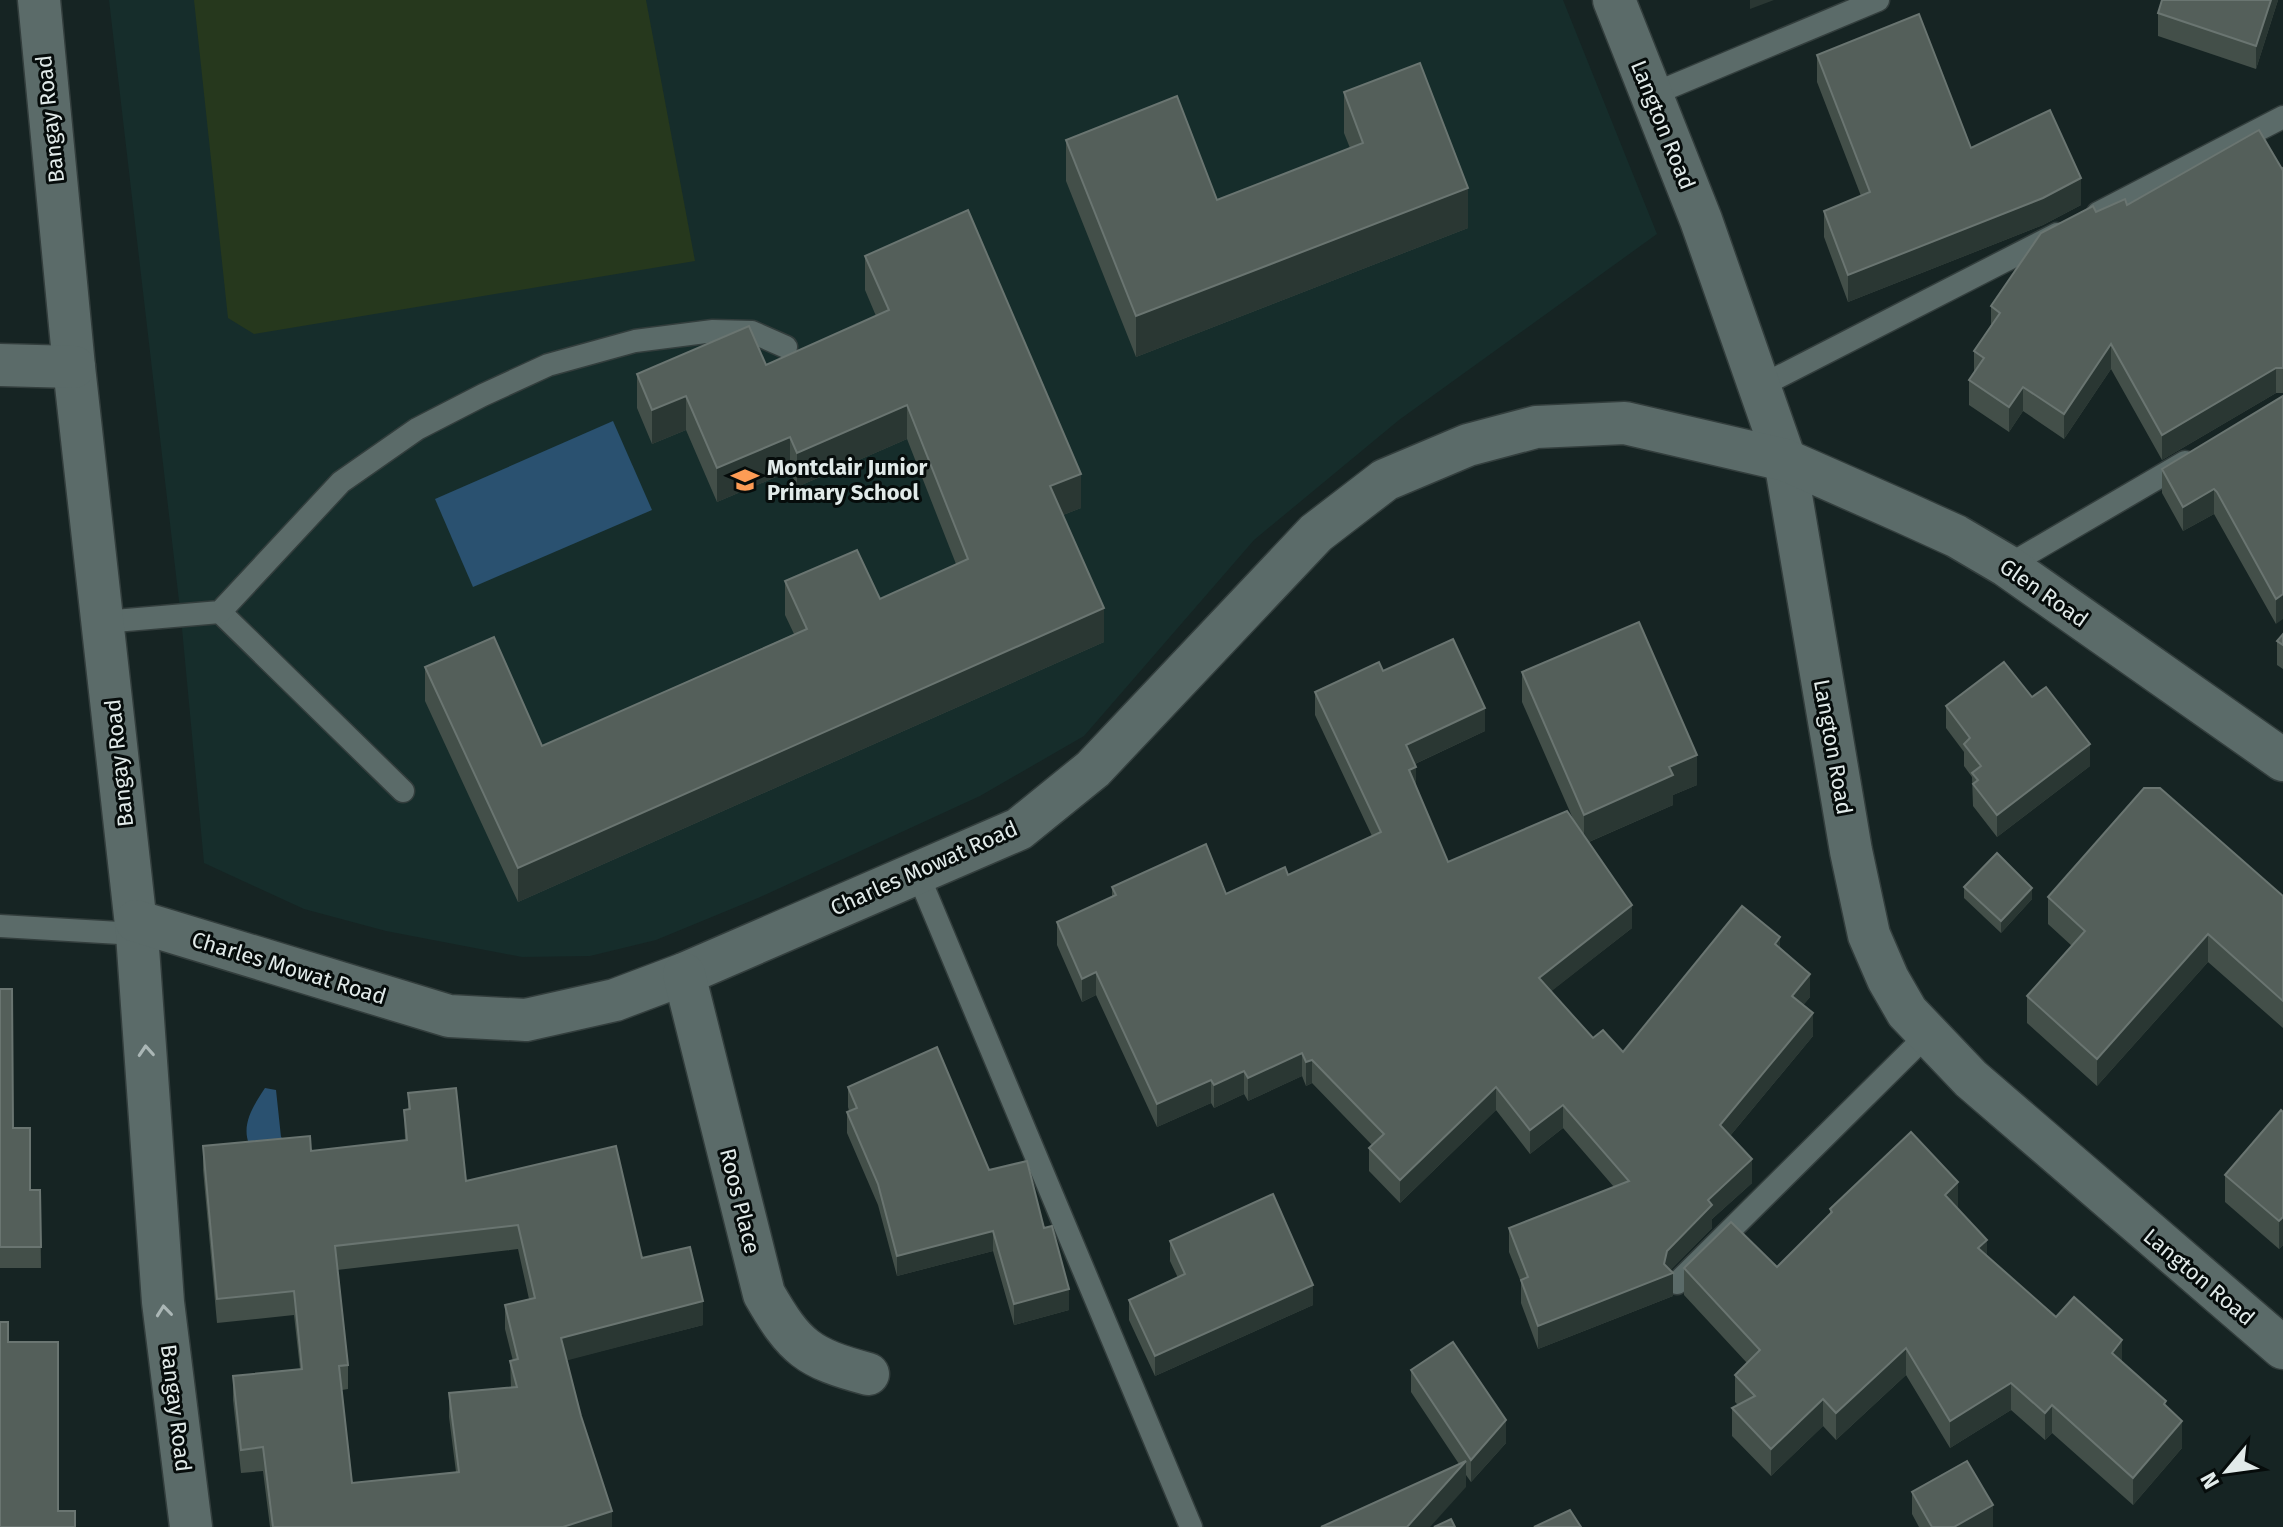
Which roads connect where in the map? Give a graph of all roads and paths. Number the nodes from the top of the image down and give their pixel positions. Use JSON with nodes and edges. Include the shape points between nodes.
{"nodes":[{"id":1,"x":39,"y":0,"type":"edge"},
{"id":2,"x":1614,"y":0,"type":"edge"},
{"id":3,"x":1878,"y":0,"type":"edge"},
{"id":4,"x":1651,"y":95,"type":"junction"},
{"id":5,"x":2283,"y":117,"type":"edge"},
{"id":6,"x":786,"y":347,"type":"dead end"},
{"id":7,"x":0,"y":365,"type":"edge"},
{"id":8,"x":74,"y":367,"type":"junction"},
{"id":9,"x":1759,"y":387,"type":"junction"},
{"id":10,"x":2200,"y":453,"type":"edge"},
{"id":11,"x":1785,"y":460,"type":"junction"},
{"id":12,"x":2007,"y":566,"type":"junction"},
{"id":13,"x":220,"y":612,"type":"junction"},
{"id":14,"x":103,"y":622,"type":"junction"},
{"id":15,"x":2283,"y":760,"type":"edge"},
{"id":16,"x":403,"y":791,"type":"dead end"},
{"id":17,"x":917,"y":872,"type":"junction"},
{"id":18,"x":0,"y":926,"type":"edge"},
{"id":19,"x":137,"y":927,"type":"junction"},
{"id":20,"x":684,"y":974,"type":"junction"},
{"id":21,"x":1928,"y":1034,"type":"junction"},
{"id":22,"x":1677,"y":1283,"type":"dead end"},
{"id":23,"x":2283,"y":1348,"type":"edge"},
{"id":24,"x":868,"y":1374,"type":"dead end"},
{"id":25,"x":191,"y":1527,"type":"edge"},
{"id":26,"x":1191,"y":1527,"type":"edge"}],
"edges":[{"from":1,"to":8,"type":"street","name":"Bangay Road"},
{"from":2,"to":4,"type":"street","name":"Langton Road"},
{"from":3,"to":4,"type":"lane"},
{"from":4,"to":9,"type":"street","name":"Langton Road"},
{"from":5,"to":9,"type":"lane"},
{"from":6,"to":13,"type":"lane","via":[[752,332],[635,341],[548,365],[483,395],[417,429],[341,482]]},
{"from":7,"to":8,"type":"street"},
{"from":8,"to":14,"type":"street","name":"Bangay Road"},
{"from":9,"to":11,"type":"street","name":"Langton Road"},
{"from":10,"to":12,"type":"lane"},
{"from":11,"to":12,"type":"street","name":"Glen Road","via":[[1956,536]]},
{"from":11,"to":17,"type":"street","name":"Charles Mowat Road","via":[[1625,423],[1536,427],[1468,445],[1385,480],[1316,533],[1057,801],[1019,829]]},
{"from":11,"to":21,"type":"street","name":"Langton Road","via":[[1869,935],[1907,1012]]},
{"from":12,"to":15,"type":"street","name":"Glen Road"},
{"from":13,"to":14,"type":"lane"},
{"from":13,"to":16,"type":"lane"},
{"from":14,"to":19,"type":"street","name":"Bangay Road"},
{"from":17,"to":20,"type":"street","name":"Charles Mowat Road"},
{"from":17,"to":26,"type":"lane"},
{"from":18,"to":19,"type":"lane"},
{"from":19,"to":20,"type":"street","name":"Charles Mowat Road","via":[[449,1016],[526,1020],[615,1000]]},
{"from":25,"to":19,"type":"street","name":"Bangay Road","one_way":true,"via":[[163,1302]]},
{"from":20,"to":24,"type":"street","name":"Roos Place","via":[[764,1294],[787,1333],[822,1362]]},
{"from":21,"to":22,"type":"lane"},
{"from":21,"to":23,"type":"street","name":"Langton Road","via":[[1983,1089]]}]}
